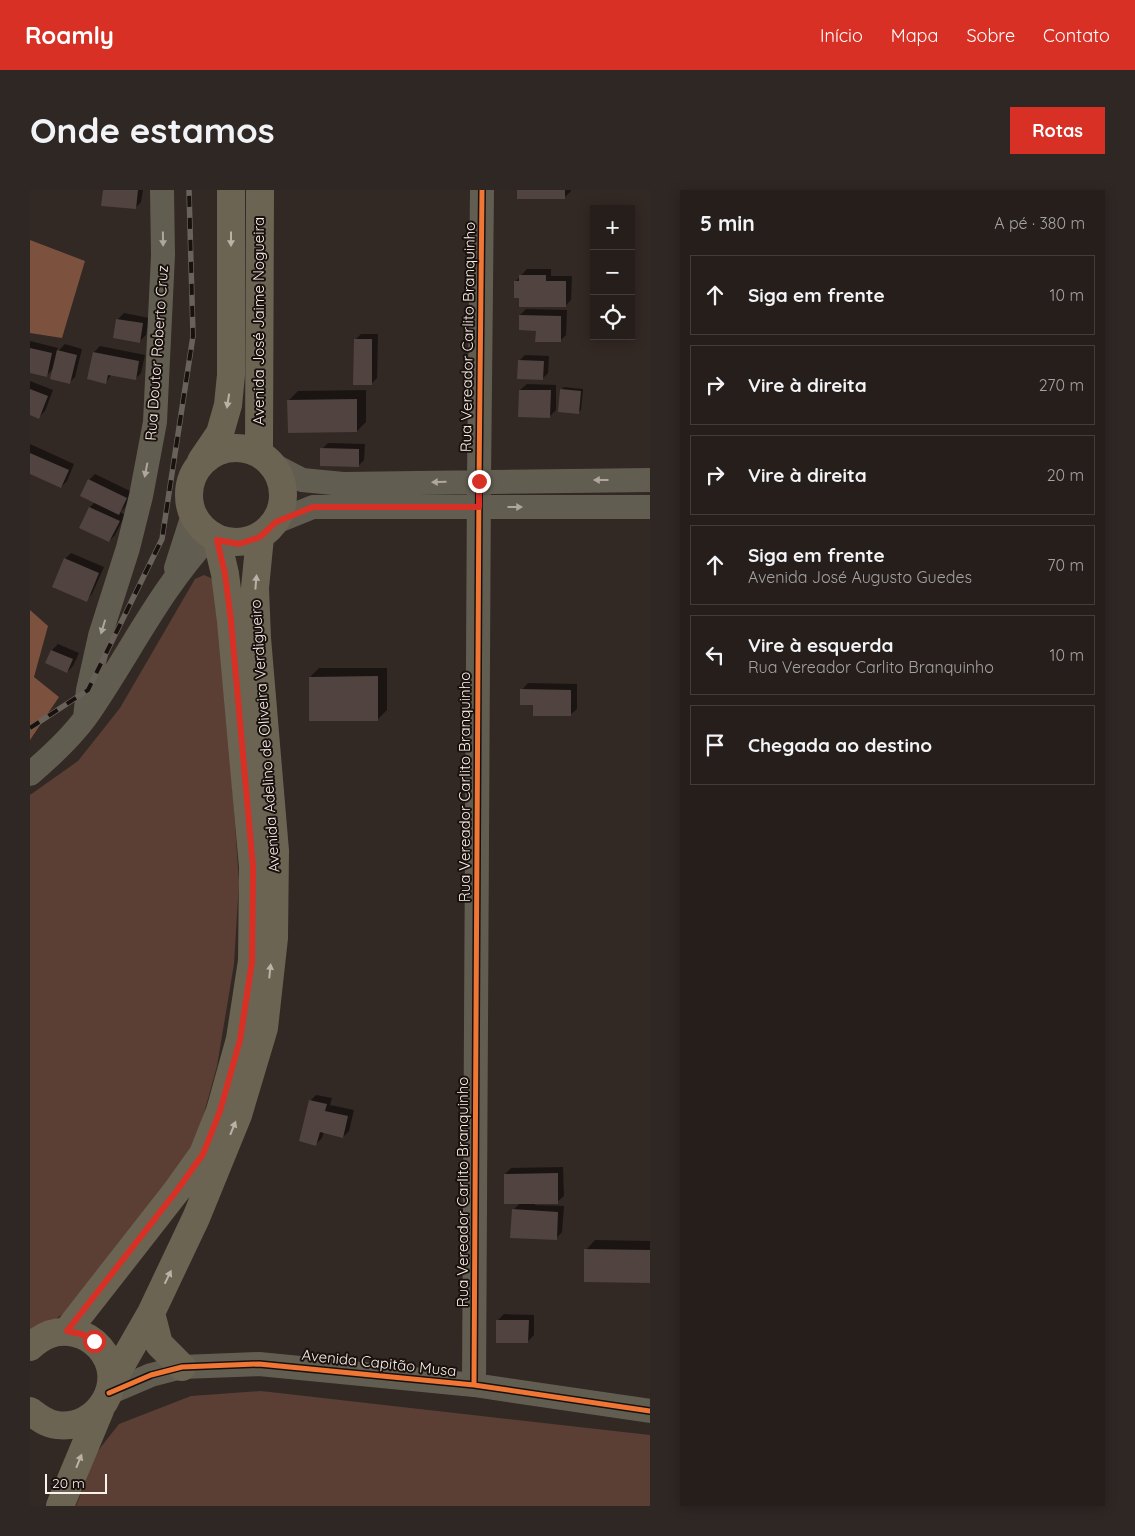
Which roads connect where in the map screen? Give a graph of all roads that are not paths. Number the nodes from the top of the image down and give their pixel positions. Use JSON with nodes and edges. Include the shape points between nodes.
{"nodes":[{"id":1,"x":162,"y":190,"type":"edge"},
{"id":2,"x":231,"y":190,"type":"edge"},
{"id":3,"x":260,"y":190,"type":"edge"},
{"id":4,"x":482,"y":190,"type":"edge"},
{"id":5,"x":267,"y":459,"type":"junction"},
{"id":6,"x":198,"y":465,"type":"junction"},
{"id":7,"x":650,"y":480,"type":"edge"},
{"id":8,"x":479,"y":481,"type":"junction"},
{"id":9,"x":479,"y":507,"type":"junction"},
{"id":10,"x":650,"y":507,"type":"edge"},
{"id":11,"x":193,"y":515,"type":"junction"},
{"id":12,"x":268,"y":530,"type":"junction"},
{"id":13,"x":214,"y":538,"type":"junction"},
{"id":14,"x":170,"y":584,"type":"junction"},
{"id":15,"x":85,"y":718,"type":"junction"},
{"id":16,"x":30,"y":774,"type":"edge"},
{"id":17,"x":151,"y":1313,"type":"junction"},
{"id":18,"x":67,"y":1331,"type":"junction"},
{"id":19,"x":30,"y":1347,"type":"edge"},
{"id":20,"x":182,"y":1367,"type":"junction"},
{"id":21,"x":474,"y":1385,"type":"junction"},
{"id":22,"x":107,"y":1395,"type":"junction"},
{"id":23,"x":30,"y":1411,"type":"edge"},
{"id":24,"x":650,"y":1411,"type":"edge"},
{"id":25,"x":60,"y":1506,"type":"edge"}],
"edges":[{"from":1,"to":15,"type":"street","name":"Rua Doutor Roberto Cruz","one_way":true,"via":[[163,256],[155,422],[128,548],[100,636]]},
{"from":2,"to":6,"type":"main road","name":"Avenida José Jaime Nogueira","one_way":true,"via":[[231,375],[228,405],[220,433]]},
{"from":3,"to":5,"type":"main road","name":"Avenida José Jaime Nogueira"},
{"from":4,"to":8,"type":"street","name":"Rua Vereador Carlito Branquinho"},
{"from":5,"to":6,"type":"main road","via":[[238,447],[216,451]]},
{"from":8,"to":5,"type":"street","one_way":true,"via":[[343,484],[302,480]]},
{"from":5,"to":12,"type":"main road","via":[[284,494]]},
{"from":6,"to":11,"type":"main road","via":[[189,485],[189,508]]},
{"from":7,"to":8,"type":"street","one_way":true},
{"from":8,"to":9,"type":"street","name":"Rua Vereador Carlito Branquinho"},
{"from":9,"to":10,"type":"street","one_way":true},
{"from":9,"to":12,"type":"street","via":[[313,507]]},
{"from":9,"to":21,"type":"street","name":"Rua Vereador Carlito Branquinho"},
{"from":11,"to":13,"type":"main road","via":[[199,527]]},
{"from":11,"to":14,"type":"street"},
{"from":12,"to":13,"type":"main road","via":[[239,544]]},
{"from":17,"to":12,"type":"main road","name":"Avenida Adelino de Oliveira Verdigueiro","one_way":true,"via":[[196,1218],[235,1123],[264,1028],[274,938],[275,851],[255,588]]},
{"from":13,"to":14,"type":"street","via":[[196,551]]},
{"from":13,"to":18,"type":"main road","name":"Avenida Adelino de Oliveira Verdigueiro","via":[[225,574],[231,621],[253,867],[252,962],[240,1040],[220,1111],[203,1154]]},
{"from":14,"to":15,"type":"street"},
{"from":15,"to":16,"type":"street","via":[[53,755]]},
{"from":17,"to":20,"type":"main road","via":[[160,1344]]},
{"from":17,"to":22,"type":"main road","name":"Avenida Adelino de Oliveira Verdigueiro"},
{"from":18,"to":19,"type":"main road","via":[[51,1333]]},
{"from":18,"to":22,"type":"main road","via":[[94,1341],[104,1353],[110,1366]]},
{"from":20,"to":21,"type":"street","name":"Avenida Capitão Musa","via":[[260,1364]]},
{"from":20,"to":22,"type":"street","name":"Avenida Capitão Musa","via":[[151,1375]]},
{"from":21,"to":24,"type":"street","name":"Avenida Capitão Musa"},
{"from":22,"to":23,"type":"main road","via":[[87,1420],[72,1425],[56,1425]]},
{"from":25,"to":22,"type":"main road","name":"Avenida Adelino de Oliveira Verdigueiro","one_way":true}]}
